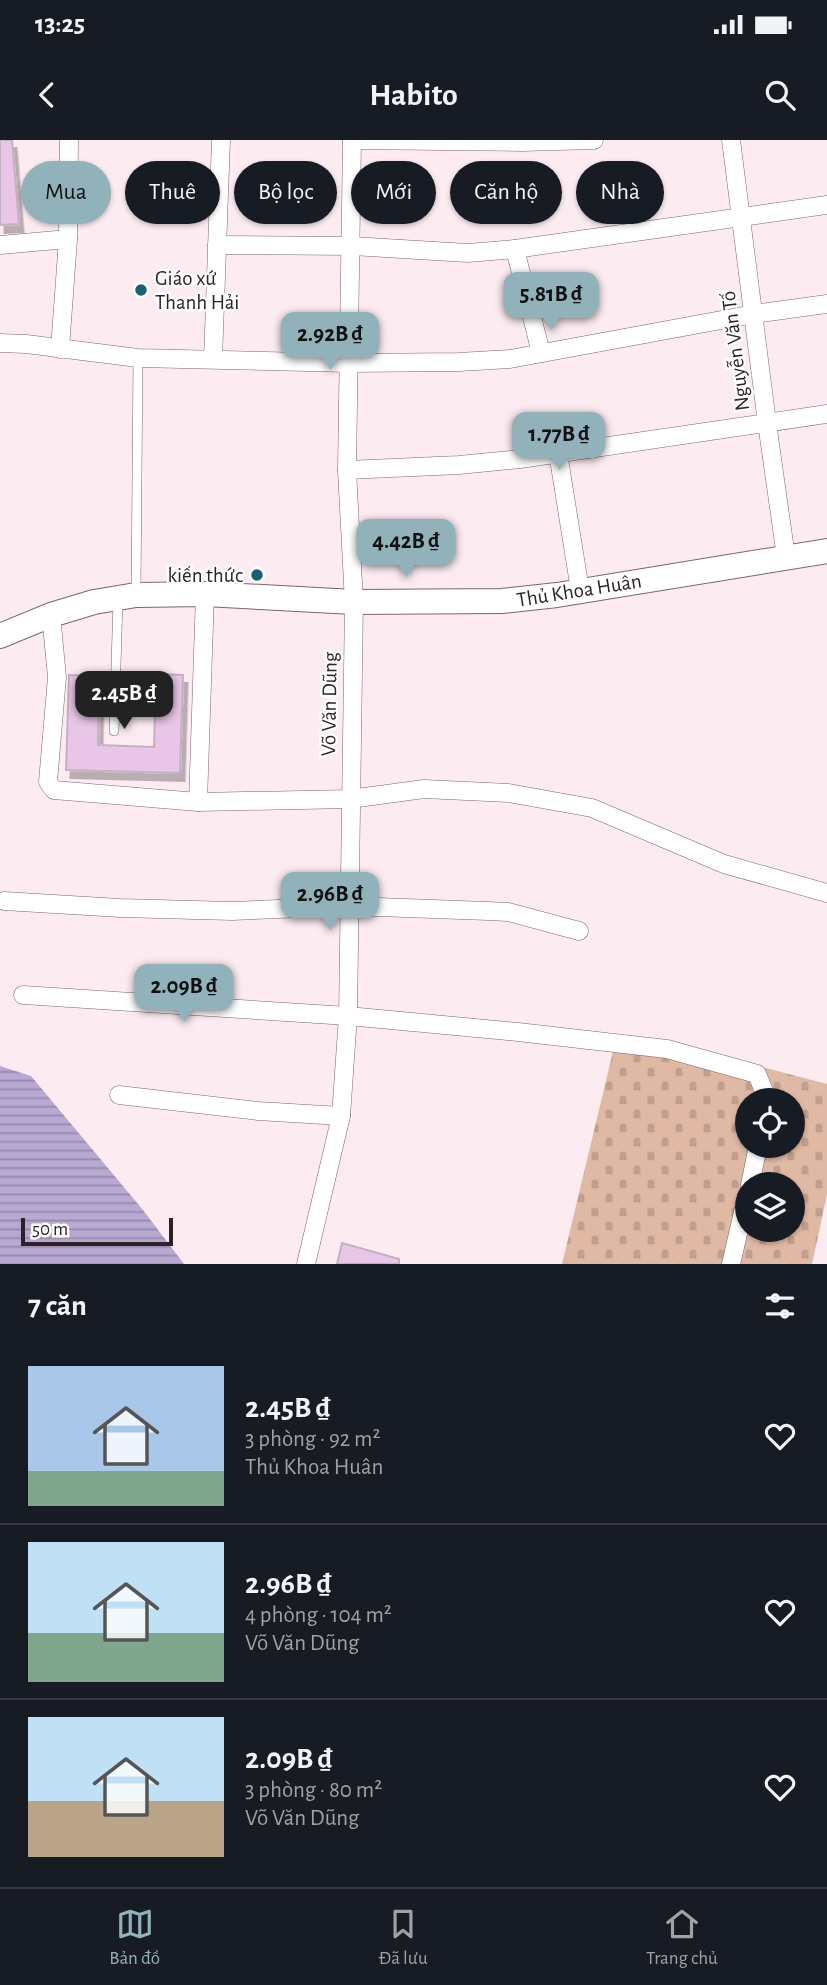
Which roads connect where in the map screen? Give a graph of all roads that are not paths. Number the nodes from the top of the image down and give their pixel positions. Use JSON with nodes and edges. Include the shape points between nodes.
{"nodes":[{"id":1,"x":69,"y":140,"type":"edge"},
{"id":2,"x":220,"y":140,"type":"edge"},
{"id":3,"x":352,"y":140,"type":"edge"},
{"id":4,"x":594,"y":140,"type":"edge"},
{"id":5,"x":731,"y":140,"type":"edge"},
{"id":6,"x":827,"y":205,"type":"edge"},
{"id":7,"x":742,"y":216,"type":"junction"},
{"id":8,"x":68,"y":239,"type":"junction"},
{"id":9,"x":0,"y":245,"type":"edge"},
{"id":10,"x":217,"y":245,"type":"junction"},
{"id":11,"x":352,"y":246,"type":"junction"},
{"id":12,"x":515,"y":249,"type":"junction"},
{"id":13,"x":827,"y":304,"type":"edge"},
{"id":14,"x":754,"y":314,"type":"junction"},
{"id":15,"x":0,"y":343,"type":"edge"},
{"id":16,"x":60,"y":349,"type":"junction"},
{"id":17,"x":541,"y":353,"type":"junction"},
{"id":18,"x":138,"y":358,"type":"junction"},
{"id":19,"x":213,"y":359,"type":"junction"},
{"id":20,"x":349,"y":363,"type":"junction"},
{"id":21,"x":827,"y":414,"type":"edge"},
{"id":22,"x":767,"y":424,"type":"junction"},
{"id":23,"x":558,"y":453,"type":"junction"},
{"id":24,"x":346,"y":470,"type":"junction"},
{"id":25,"x":827,"y":551,"type":"edge"},
{"id":26,"x":786,"y":557,"type":"junction"},
{"id":27,"x":580,"y":590,"type":"junction"},
{"id":28,"x":205,"y":594,"type":"junction"},
{"id":29,"x":127,"y":596,"type":"junction"},
{"id":30,"x":354,"y":602,"type":"junction"},
{"id":31,"x":51,"y":615,"type":"junction"},
{"id":32,"x":0,"y":636,"type":"edge"},
{"id":33,"x":114,"y":731,"type":"dead end"},
{"id":34,"x":350,"y":799,"type":"junction"},
{"id":35,"x":198,"y":802,"type":"junction"},
{"id":36,"x":827,"y":893,"type":"edge"},
{"id":37,"x":4,"y":901,"type":"dead end"},
{"id":38,"x":350,"y":906,"type":"junction"},
{"id":39,"x":579,"y":931,"type":"dead end"},
{"id":40,"x":23,"y":995,"type":"dead end"},
{"id":41,"x":348,"y":1016,"type":"junction"},
{"id":42,"x":763,"y":1088,"type":"edge"},
{"id":43,"x":119,"y":1095,"type":"dead end"},
{"id":44,"x":341,"y":1116,"type":"junction"},
{"id":45,"x":737,"y":1242,"type":"edge"},
{"id":46,"x":306,"y":1264,"type":"edge"},
{"id":47,"x":732,"y":1264,"type":"edge"}],
"edges":[{"from":1,"to":8,"type":"street"},
{"from":2,"to":10,"type":"street"},
{"from":3,"to":4,"type":"street"},
{"from":3,"to":11,"type":"street","name":"Võ Văn Dũng"},
{"from":5,"to":7,"type":"street","name":"Nguyễn Văn Tố"},
{"from":6,"to":7,"type":"street"},
{"from":7,"to":12,"type":"street"},
{"from":7,"to":14,"type":"street","name":"Nguyễn Văn Tố"},
{"from":8,"to":9,"type":"street"},
{"from":8,"to":16,"type":"street"},
{"from":10,"to":11,"type":"street"},
{"from":10,"to":19,"type":"street"},
{"from":11,"to":12,"type":"street","via":[[468,253]]},
{"from":11,"to":20,"type":"street","name":"Võ Văn Dũng"},
{"from":12,"to":17,"type":"street"},
{"from":13,"to":14,"type":"street"},
{"from":14,"to":17,"type":"street"},
{"from":14,"to":22,"type":"street","name":"Nguyễn Văn Tố"},
{"from":15,"to":16,"type":"street"},
{"from":16,"to":18,"type":"street"},
{"from":17,"to":20,"type":"street","via":[[459,362]]},
{"from":18,"to":19,"type":"street"},
{"from":18,"to":29,"type":"lane"},
{"from":19,"to":20,"type":"street"},
{"from":20,"to":24,"type":"street","name":"Võ Văn Dũng"},
{"from":21,"to":22,"type":"street"},
{"from":22,"to":23,"type":"street"},
{"from":22,"to":26,"type":"street","name":"Nguyễn Văn Tố"},
{"from":23,"to":24,"type":"street","via":[[459,465]]},
{"from":23,"to":27,"type":"street"},
{"from":24,"to":30,"type":"street","name":"Võ Văn Dũng"},
{"from":25,"to":26,"type":"main road","name":"Thủ Khoa Huân"},
{"from":26,"to":27,"type":"main road","name":"Thủ Khoa Huân"},
{"from":27,"to":30,"type":"main road","name":"Thủ Khoa Huân","via":[[502,601]]},
{"from":28,"to":29,"type":"main road","name":"Thủ Khoa Huân"},
{"from":28,"to":30,"type":"main road","name":"Thủ Khoa Huân"},
{"from":28,"to":35,"type":"street"},
{"from":29,"to":31,"type":"main road","name":"Thủ Khoa Huân"},
{"from":29,"to":33,"type":"lane"},
{"from":30,"to":34,"type":"street","name":"Võ Văn Dũng"},
{"from":31,"to":32,"type":"main road","name":"Thủ Khoa Huân"},
{"from":31,"to":35,"type":"street","via":[[57,677],[51,789]]},
{"from":34,"to":35,"type":"street"},
{"from":34,"to":36,"type":"street","via":[[424,789],[509,793],[592,808],[724,864]]},
{"from":34,"to":38,"type":"street","name":"Võ Văn Dũng"},
{"from":37,"to":38,"type":"street","via":[[244,911]]},
{"from":38,"to":39,"type":"street","via":[[508,912]]},
{"from":38,"to":41,"type":"street","name":"Võ Văn Dũng"},
{"from":40,"to":41,"type":"street"},
{"from":41,"to":42,"type":"street","via":[[667,1049],[757,1074]]},
{"from":41,"to":44,"type":"street","name":"Võ Văn Dũng"},
{"from":43,"to":44,"type":"street"},
{"from":44,"to":46,"type":"street","name":"Võ Văn Dũng"},
{"from":45,"to":47,"type":"street"}]}
